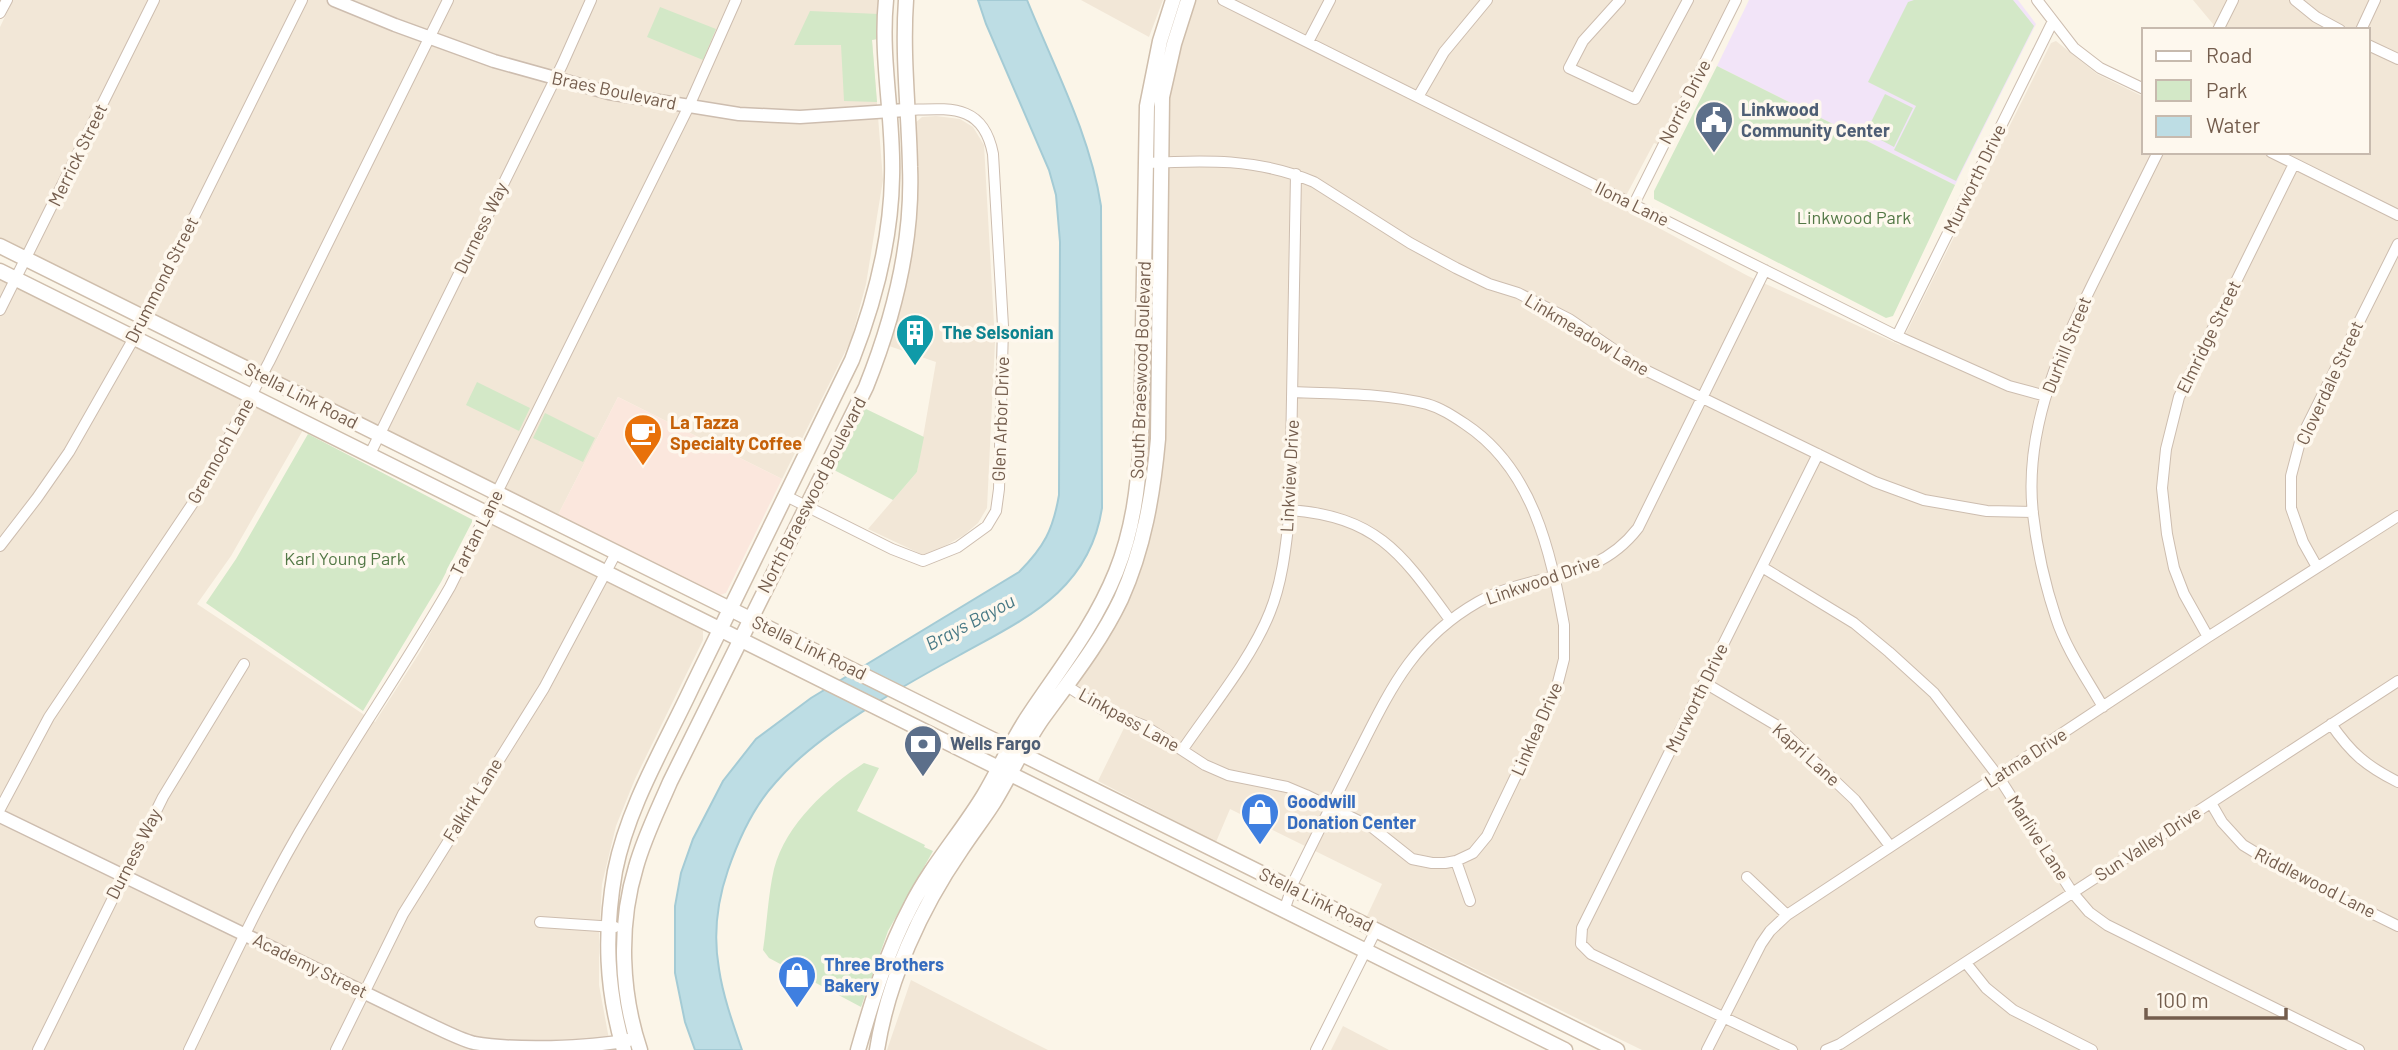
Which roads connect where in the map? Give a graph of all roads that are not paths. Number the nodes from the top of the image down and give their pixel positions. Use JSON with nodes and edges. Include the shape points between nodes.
{"nodes":[{"id":1,"x":6,"y":0,"type":"edge"},
{"id":2,"x":154,"y":0,"type":"edge"},
{"id":3,"x":302,"y":0,"type":"edge"},
{"id":4,"x":334,"y":0,"type":"edge"},
{"id":5,"x":447,"y":0,"type":"edge"},
{"id":6,"x":591,"y":0,"type":"edge"},
{"id":7,"x":736,"y":0,"type":"edge"},
{"id":8,"x":886,"y":0,"type":"edge"},
{"id":9,"x":906,"y":0,"type":"edge"},
{"id":10,"x":1173,"y":0,"type":"edge"},
{"id":11,"x":1188,"y":0,"type":"edge"},
{"id":12,"x":1223,"y":0,"type":"edge"},
{"id":13,"x":1330,"y":0,"type":"edge"},
{"id":14,"x":1487,"y":0,"type":"edge"},
{"id":15,"x":1620,"y":0,"type":"edge"},
{"id":16,"x":1688,"y":0,"type":"edge"},
{"id":17,"x":1736,"y":0,"type":"edge"},
{"id":18,"x":2037,"y":0,"type":"edge"},
{"id":19,"x":2233,"y":0,"type":"edge"},
{"id":20,"x":2295,"y":0,"type":"edge"},
{"id":21,"x":2375,"y":0,"type":"edge"},
{"id":22,"x":0,"y":13,"type":"edge"},
{"id":23,"x":2053,"y":21,"type":"junction"},
{"id":24,"x":2219,"y":28,"type":"edge"},
{"id":25,"x":2337,"y":28,"type":"edge"},
{"id":26,"x":2362,"y":28,"type":"edge"},
{"id":27,"x":431,"y":38,"type":"junction"},
{"id":28,"x":1308,"y":42,"type":"junction"},
{"id":29,"x":2370,"y":46,"type":"edge"},
{"id":30,"x":2398,"y":59,"type":"edge"},
{"id":31,"x":555,"y":79,"type":"junction"},
{"id":32,"x":2142,"y":88,"type":"edge"},
{"id":33,"x":1418,"y":97,"type":"junction"},
{"id":34,"x":689,"y":106,"type":"junction"},
{"id":35,"x":906,"y":110,"type":"junction"},
{"id":36,"x":889,"y":111,"type":"junction"},
{"id":37,"x":2157,"y":154,"type":"edge"},
{"id":38,"x":2275,"y":154,"type":"edge"},
{"id":39,"x":1153,"y":162,"type":"junction"},
{"id":40,"x":2294,"y":164,"type":"junction"},
{"id":41,"x":1296,"y":174,"type":"junction"},
{"id":42,"x":1634,"y":204,"type":"junction"},
{"id":43,"x":2398,"y":215,"type":"edge"},
{"id":44,"x":2398,"y":244,"type":"edge"},
{"id":45,"x":0,"y":246,"type":"edge"},
{"id":46,"x":27,"y":259,"type":"junction"},
{"id":47,"x":901,"y":270,"type":"junction"},
{"id":48,"x":1765,"y":270,"type":"junction"},
{"id":49,"x":0,"y":271,"type":"edge"},
{"id":50,"x":880,"y":276,"type":"junction"},
{"id":51,"x":16,"y":279,"type":"junction"},
{"id":52,"x":0,"y":310,"type":"edge"},
{"id":53,"x":144,"y":318,"type":"junction"},
{"id":54,"x":1897,"y":336,"type":"junction"},
{"id":55,"x":134,"y":338,"type":"junction"},
{"id":56,"x":262,"y":376,"type":"junction"},
{"id":57,"x":1293,"y":392,"type":"junction"},
{"id":58,"x":2046,"y":396,"type":"junction"},
{"id":59,"x":251,"y":397,"type":"junction"},
{"id":60,"x":1701,"y":399,"type":"junction"},
{"id":61,"x":379,"y":435,"type":"junction"},
{"id":62,"x":1818,"y":454,"type":"junction"},
{"id":63,"x":369,"y":456,"type":"junction"},
{"id":64,"x":498,"y":494,"type":"junction"},
{"id":65,"x":786,"y":496,"type":"junction"},
{"id":66,"x":807,"y":506,"type":"junction"},
{"id":67,"x":1290,"y":510,"type":"junction"},
{"id":68,"x":2033,"y":512,"type":"junction"},
{"id":69,"x":487,"y":515,"type":"junction"},
{"id":70,"x":2398,"y":516,"type":"edge"},
{"id":71,"x":0,"y":546,"type":"edge"},
{"id":72,"x":616,"y":553,"type":"junction"},
{"id":73,"x":1762,"y":567,"type":"junction"},
{"id":74,"x":2317,"y":567,"type":"junction"},
{"id":75,"x":605,"y":574,"type":"junction"},
{"id":76,"x":1553,"y":576,"type":"junction"},
{"id":77,"x":730,"y":609,"type":"junction"},
{"id":78,"x":750,"y":619,"type":"junction"},
{"id":79,"x":1450,"y":620,"type":"junction"},
{"id":80,"x":720,"y":630,"type":"junction"},
{"id":81,"x":2208,"y":637,"type":"junction"},
{"id":82,"x":740,"y":641,"type":"junction"},
{"id":83,"x":244,"y":664,"type":"dead end"},
{"id":84,"x":2398,"y":681,"type":"edge"},
{"id":85,"x":1705,"y":684,"type":"junction"},
{"id":86,"x":1067,"y":686,"type":"junction"},
{"id":87,"x":2103,"y":707,"type":"junction"},
{"id":88,"x":2331,"y":724,"type":"junction"},
{"id":89,"x":1183,"y":750,"type":"junction"},
{"id":90,"x":1015,"y":751,"type":"junction"},
{"id":91,"x":1003,"y":771,"type":"junction"},
{"id":92,"x":652,"y":772,"type":"junction"},
{"id":93,"x":1998,"y":776,"type":"junction"},
{"id":94,"x":670,"y":782,"type":"junction"},
{"id":95,"x":2398,"y":782,"type":"edge"},
{"id":96,"x":2211,"y":803,"type":"junction"},
{"id":97,"x":1331,"y":807,"type":"junction"},
{"id":98,"x":0,"y":809,"type":"edge"},
{"id":99,"x":0,"y":816,"type":"edge"},
{"id":100,"x":956,"y":845,"type":"junction"},
{"id":101,"x":1206,"y":846,"type":"junction"},
{"id":102,"x":1891,"y":846,"type":"junction"},
{"id":103,"x":1456,"y":861,"type":"junction"},
{"id":104,"x":1196,"y":867,"type":"junction"},
{"id":105,"x":123,"y":875,"type":"junction"},
{"id":106,"x":1747,"y":877,"type":"dead end"},
{"id":107,"x":1291,"y":888,"type":"junction"},
{"id":108,"x":2073,"y":892,"type":"junction"},
{"id":109,"x":1469,"y":901,"type":"dead end"},
{"id":110,"x":1284,"y":911,"type":"junction"},
{"id":111,"x":1787,"y":915,"type":"junction"},
{"id":112,"x":540,"y":922,"type":"dead end"},
{"id":113,"x":2398,"y":926,"type":"edge"},
{"id":114,"x":608,"y":927,"type":"junction"},
{"id":115,"x":626,"y":927,"type":"junction"},
{"id":116,"x":1376,"y":930,"type":"junction"},
{"id":117,"x":245,"y":934,"type":"junction"},
{"id":118,"x":1366,"y":951,"type":"junction"},
{"id":119,"x":889,"y":955,"type":"junction"},
{"id":120,"x":903,"y":962,"type":"junction"},
{"id":121,"x":1966,"y":963,"type":"junction"},
{"id":122,"x":364,"y":992,"type":"junction"},
{"id":123,"x":1462,"y":999,"type":"junction"},
{"id":124,"x":1526,"y":1005,"type":"junction"},
{"id":125,"x":1724,"y":1017,"type":"junction"},
{"id":126,"x":630,"y":1045,"type":"edge"},
{"id":127,"x":474,"y":1047,"type":"edge"},
{"id":128,"x":38,"y":1050,"type":"edge"},
{"id":129,"x":188,"y":1050,"type":"edge"},
{"id":130,"x":336,"y":1050,"type":"edge"},
{"id":131,"x":858,"y":1050,"type":"edge"},
{"id":132,"x":877,"y":1050,"type":"edge"},
{"id":133,"x":1316,"y":1050,"type":"edge"},
{"id":134,"x":1565,"y":1050,"type":"edge"},
{"id":135,"x":1617,"y":1050,"type":"edge"},
{"id":136,"x":1707,"y":1050,"type":"edge"},
{"id":137,"x":1792,"y":1050,"type":"edge"},
{"id":138,"x":1826,"y":1050,"type":"edge"},
{"id":139,"x":2092,"y":1050,"type":"edge"},
{"id":140,"x":2359,"y":1050,"type":"edge"}],
"edges":[{"from":1,"to":22,"type":"street"},
{"from":2,"to":46,"type":"street","name":"Merrick Street"},
{"from":3,"to":53,"type":"street","name":"Drummond Street"},
{"from":4,"to":27,"type":"street","name":"Braes Boulevard"},
{"from":5,"to":27,"type":"street","name":"Grennoch Lane"},
{"from":6,"to":31,"type":"street","name":"Durness Way"},
{"from":7,"to":34,"type":"street","name":"Tartan Lane"},
{"from":8,"to":36,"type":"main road","name":"North Braeswood Boulevard"},
{"from":9,"to":35,"type":"main road","name":"North Braeswood Boulevard"},
{"from":10,"to":39,"type":"main road","name":"South Braeswood Boulevard","via":[[1147,106]]},
{"from":11,"to":39,"type":"main road","name":"South Braeswood Boulevard","via":[[1162,97]]},
{"from":12,"to":28,"type":"street","name":"Ilona Lane"},
{"from":13,"to":28,"type":"street"},
{"from":14,"to":33,"type":"street","via":[[1444,52]]},
{"from":15,"to":16,"type":"street","via":[[1583,41],[1569,68],[1636,99]]},
{"from":17,"to":42,"type":"street","name":"Norris Drive"},
{"from":18,"to":23,"type":"street"},
{"from":19,"to":24,"type":"street"},
{"from":20,"to":25,"type":"street"},
{"from":21,"to":26,"type":"street"},
{"from":23,"to":32,"type":"street","via":[[2074,48]]},
{"from":23,"to":54,"type":"street","name":"Murworth Drive"},
{"from":27,"to":31,"type":"street","name":"Braes Boulevard"},
{"from":27,"to":56,"type":"street","name":"Grennoch Lane"},
{"from":28,"to":33,"type":"street","name":"Ilona Lane"},
{"from":29,"to":30,"type":"street"},
{"from":31,"to":34,"type":"street","name":"Braes Boulevard"},
{"from":31,"to":61,"type":"street","name":"Durness Way"},
{"from":33,"to":42,"type":"street","name":"Ilona Lane"},
{"from":34,"to":36,"type":"street","name":"Braes Boulevard","via":[[800,117]]},
{"from":34,"to":64,"type":"street","name":"Tartan Lane"},
{"from":35,"to":36,"type":"street","name":"Braes Boulevard"},
{"from":35,"to":47,"type":"main road","name":"North Braeswood Boulevard","via":[[910,168]]},
{"from":35,"to":66,"type":"street","name":"Glen Arbor Drive","via":[[965,112],[981,123],[991,140],[1003,326],[996,511],[978,534],[923,561]]},
{"from":36,"to":50,"type":"main road","name":"North Braeswood Boulevard","via":[[892,176]]},
{"from":37,"to":58,"type":"street","name":"Durhill Street","via":[[2077,316]]},
{"from":38,"to":40,"type":"street"},
{"from":39,"to":41,"type":"street","name":"Linkmeadow Lane","via":[[1242,162]]},
{"from":39,"to":86,"type":"main road","name":"South Braeswood Boulevard","via":[[1158,439],[1152,492],[1141,545],[1121,598]]},
{"from":39,"to":90,"type":"main road","name":"South Braeswood Boulevard","via":[[1141,442],[1130,530],[1117,571],[1081,643],[1033,708]]},
{"from":40,"to":43,"type":"street"},
{"from":40,"to":81,"type":"street","name":"Elmridge Street","via":[[2179,397],[2166,449],[2163,509],[2174,568]]},
{"from":41,"to":57,"type":"street","name":"Linkview Drive"},
{"from":41,"to":60,"type":"street","name":"Linkmeadow Lane","via":[[1456,268],[1569,319],[1641,368]]},
{"from":42,"to":48,"type":"street","name":"Ilona Lane"},
{"from":44,"to":74,"type":"street","name":"Cloverdale Street","via":[[2301,438],[2291,477],[2291,508]]},
{"from":45,"to":46,"type":"main road","name":"Stella Link Road"},
{"from":46,"to":51,"type":"street","name":"Merrick Street"},
{"from":46,"to":53,"type":"main road","name":"Stella Link Road"},
{"from":47,"to":50,"type":"main road"},
{"from":47,"to":66,"type":"main road","name":"North Braeswood Boulevard","via":[[890,322],[866,387]]},
{"from":48,"to":54,"type":"street","name":"Ilona Lane"},
{"from":48,"to":60,"type":"street","name":"Linkwood Drive"},
{"from":49,"to":51,"type":"main road","name":"Stella Link Road"},
{"from":50,"to":65,"type":"main road","name":"North Braeswood Boulevard","via":[[852,360]]},
{"from":51,"to":52,"type":"street","name":"Merrick Street"},
{"from":51,"to":55,"type":"main road","name":"Stella Link Road"},
{"from":53,"to":55,"type":"street","name":"Drummond Street"},
{"from":53,"to":56,"type":"main road","name":"Stella Link Road"},
{"from":54,"to":58,"type":"street","name":"Ilona Lane","via":[[2010,386]]},
{"from":55,"to":59,"type":"main road","name":"Stella Link Road"},
{"from":55,"to":71,"type":"street","name":"Drummond Street","via":[[69,452]]},
{"from":56,"to":59,"type":"street","name":"Grennoch Lane"},
{"from":56,"to":61,"type":"main road","name":"Stella Link Road"},
{"from":57,"to":67,"type":"street","name":"Linkview Drive"},
{"from":57,"to":76,"type":"street","name":"Linklea Drive","via":[[1406,399],[1431,405],[1469,426],[1516,473],[1537,515]]},
{"from":58,"to":68,"type":"street","name":"Durhill Street","via":[[2033,470]]},
{"from":59,"to":63,"type":"main road","name":"Stella Link Road"},
{"from":59,"to":98,"type":"street","name":"Grennoch Lane","via":[[197,497],[49,717]]},
{"from":60,"to":62,"type":"street","name":"Linkmeadow Lane"},
{"from":60,"to":76,"type":"street","name":"Linkwood Drive","via":[[1627,542],[1594,565]]},
{"from":61,"to":63,"type":"street","name":"Durness Way"},
{"from":61,"to":64,"type":"main road","name":"Stella Link Road"},
{"from":62,"to":68,"type":"street","name":"Linkmeadow Lane","via":[[1924,500],[1987,512]]},
{"from":62,"to":73,"type":"street","name":"Murworth Drive"},
{"from":63,"to":69,"type":"main road","name":"Stella Link Road"},
{"from":64,"to":69,"type":"street","name":"Tartan Lane"},
{"from":64,"to":72,"type":"main road","name":"Stella Link Road"},
{"from":65,"to":66,"type":"street","name":"Glen Arbor Drive"},
{"from":65,"to":77,"type":"main road","name":"North Braeswood Boulevard"},
{"from":66,"to":78,"type":"main road","name":"North Braeswood Boulevard"},
{"from":67,"to":79,"type":"street","via":[[1347,521],[1378,536],[1406,561]]},
{"from":67,"to":89,"type":"street","name":"Linkview Drive","via":[[1284,560],[1270,612],[1249,652]]},
{"from":68,"to":87,"type":"street","name":"Durhill Street","via":[[2042,570],[2057,620]]},
{"from":69,"to":75,"type":"main road","name":"Stella Link Road"},
{"from":69,"to":117,"type":"street","name":"Tartan Lane","via":[[415,649],[313,808]]},
{"from":70,"to":74,"type":"street","name":"Latma Drive"},
{"from":72,"to":75,"type":"street","name":"Falkirk Lane"},
{"from":72,"to":77,"type":"main road","name":"Stella Link Road"},
{"from":73,"to":85,"type":"street","name":"Murworth Drive"},
{"from":73,"to":93,"type":"street","name":"Marlive Lane","via":[[1854,623],[1889,652],[1934,694]]},
{"from":74,"to":81,"type":"street","name":"Latma Drive"},
{"from":75,"to":80,"type":"main road","name":"Stella Link Road"},
{"from":75,"to":122,"type":"street","name":"Falkirk Lane","via":[[544,688],[403,914]]},
{"from":76,"to":79,"type":"street","name":"Linkwood Drive","via":[[1492,595]]},
{"from":76,"to":103,"type":"street","name":"Linklea Drive","via":[[1565,643],[1561,677],[1487,836],[1472,853]]},
{"from":77,"to":78,"type":"main road","name":"Stella Link Road"},
{"from":77,"to":80,"type":"main road","name":"North Braeswood Boulevard"},
{"from":78,"to":82,"type":"main road","name":"North Braeswood Boulevard"},
{"from":78,"to":90,"type":"main road","name":"Stella Link Road"},
{"from":79,"to":97,"type":"street","name":"Linkwood Drive","via":[[1402,670]]},
{"from":80,"to":82,"type":"main road","name":"Stella Link Road"},
{"from":80,"to":92,"type":"main road","name":"North Braeswood Boulevard"},
{"from":81,"to":87,"type":"street","name":"Latma Drive"},
{"from":82,"to":91,"type":"main road","name":"Stella Link Road"},
{"from":82,"to":94,"type":"main road","name":"North Braeswood Boulevard"},
{"from":83,"to":105,"type":"street","name":"Durness Way","via":[[163,797]]},
{"from":84,"to":88,"type":"street","name":"Sun Valley Drive"},
{"from":85,"to":102,"type":"street","name":"Kapri Lane","via":[[1776,725],[1855,800]]},
{"from":85,"to":125,"type":"street","name":"Murworth Drive","via":[[1582,928],[1581,944],[1591,954]]},
{"from":86,"to":89,"type":"street","name":"Linkpass Lane"},
{"from":86,"to":90,"type":"main road","name":"South Braeswood Boulevard"},
{"from":87,"to":93,"type":"street","name":"Latma Drive"},
{"from":88,"to":95,"type":"street","via":[[2356,755]]},
{"from":88,"to":96,"type":"street","name":"Sun Valley Drive"},
{"from":89,"to":97,"type":"street","name":"Linkpass Lane","via":[[1228,775],[1287,787]]},
{"from":90,"to":91,"type":"main road","name":"South Braeswood Boulevard"},
{"from":90,"to":101,"type":"main road","name":"Stella Link Road"},
{"from":91,"to":100,"type":"main road","name":"South Braeswood Boulevard"},
{"from":91,"to":104,"type":"main road","name":"Stella Link Road"},
{"from":92,"to":94,"type":"main road"},
{"from":92,"to":114,"type":"main road","name":"North Braeswood Boulevard","via":[[620,852]]},
{"from":93,"to":102,"type":"street","name":"Latma Drive"},
{"from":93,"to":108,"type":"street","name":"Marlive Lane"},
{"from":94,"to":115,"type":"main road","name":"North Braeswood Boulevard","via":[[635,871]]},
{"from":96,"to":108,"type":"street","name":"Sun Valley Drive"},
{"from":96,"to":113,"type":"street","name":"Riddlewood Lane","via":[[2243,845]]},
{"from":97,"to":103,"type":"street","name":"Linkpass Lane","via":[[1373,828],[1412,859]]},
{"from":97,"to":107,"type":"street","name":"Linkwood Drive"},
{"from":99,"to":105,"type":"street","name":"Academy Street"},
{"from":100,"to":119,"type":"main road","name":"South Braeswood Boulevard","via":[[911,905]]},
{"from":100,"to":120,"type":"main road","name":"South Braeswood Boulevard"},
{"from":101,"to":104,"type":"main road"},
{"from":101,"to":107,"type":"main road","name":"Stella Link Road"},
{"from":102,"to":111,"type":"street","name":"Latma Drive"},
{"from":103,"to":109,"type":"street"},
{"from":104,"to":110,"type":"main road","name":"Stella Link Road"},
{"from":105,"to":117,"type":"street","name":"Academy Street"},
{"from":105,"to":128,"type":"street","name":"Durness Way"},
{"from":106,"to":111,"type":"street"},
{"from":107,"to":110,"type":"street","name":"Linkwood Drive"},
{"from":107,"to":116,"type":"main road","name":"Stella Link Road"},
{"from":108,"to":121,"type":"street","name":"Sun Valley Drive"},
{"from":108,"to":140,"type":"street","name":"Marlive Lane","via":[[2089,912],[2108,925]]},
{"from":110,"to":118,"type":"main road","name":"Stella Link Road"},
{"from":111,"to":125,"type":"street","name":"Latma Drive","via":[[1761,944]]},
{"from":112,"to":114,"type":"street"},
{"from":114,"to":115,"type":"street"},
{"from":114,"to":126,"type":"main road","name":"North Braeswood Boulevard","via":[[608,984]]},
{"from":115,"to":126,"type":"main road","name":"North Braeswood Boulevard"},
{"from":116,"to":118,"type":"street"},
{"from":116,"to":124,"type":"main road","name":"Stella Link Road"},
{"from":117,"to":122,"type":"street","name":"Academy Street"},
{"from":117,"to":129,"type":"street","name":"Tartan Lane"},
{"from":118,"to":123,"type":"main road","name":"Stella Link Road"},
{"from":118,"to":133,"type":"street"},
{"from":119,"to":120,"type":"main road"},
{"from":119,"to":131,"type":"main road","name":"South Braeswood Boulevard"},
{"from":120,"to":132,"type":"main road","name":"South Braeswood Boulevard"},
{"from":121,"to":138,"type":"street","name":"Sun Valley Drive"},
{"from":121,"to":139,"type":"street","via":[[2012,1010]]},
{"from":122,"to":127,"type":"street","name":"Academy Street"},
{"from":122,"to":130,"type":"street","name":"Falkirk Lane"},
{"from":123,"to":124,"type":"main road","via":[[1472,989]]},
{"from":123,"to":134,"type":"main road","name":"Stella Link Road"},
{"from":124,"to":135,"type":"main road","name":"Stella Link Road"},
{"from":125,"to":136,"type":"street","name":"Latma Drive"},
{"from":125,"to":137,"type":"street"},
{"from":126,"to":127,"type":"street","name":"Academy Street","via":[[524,1050]]}]}
